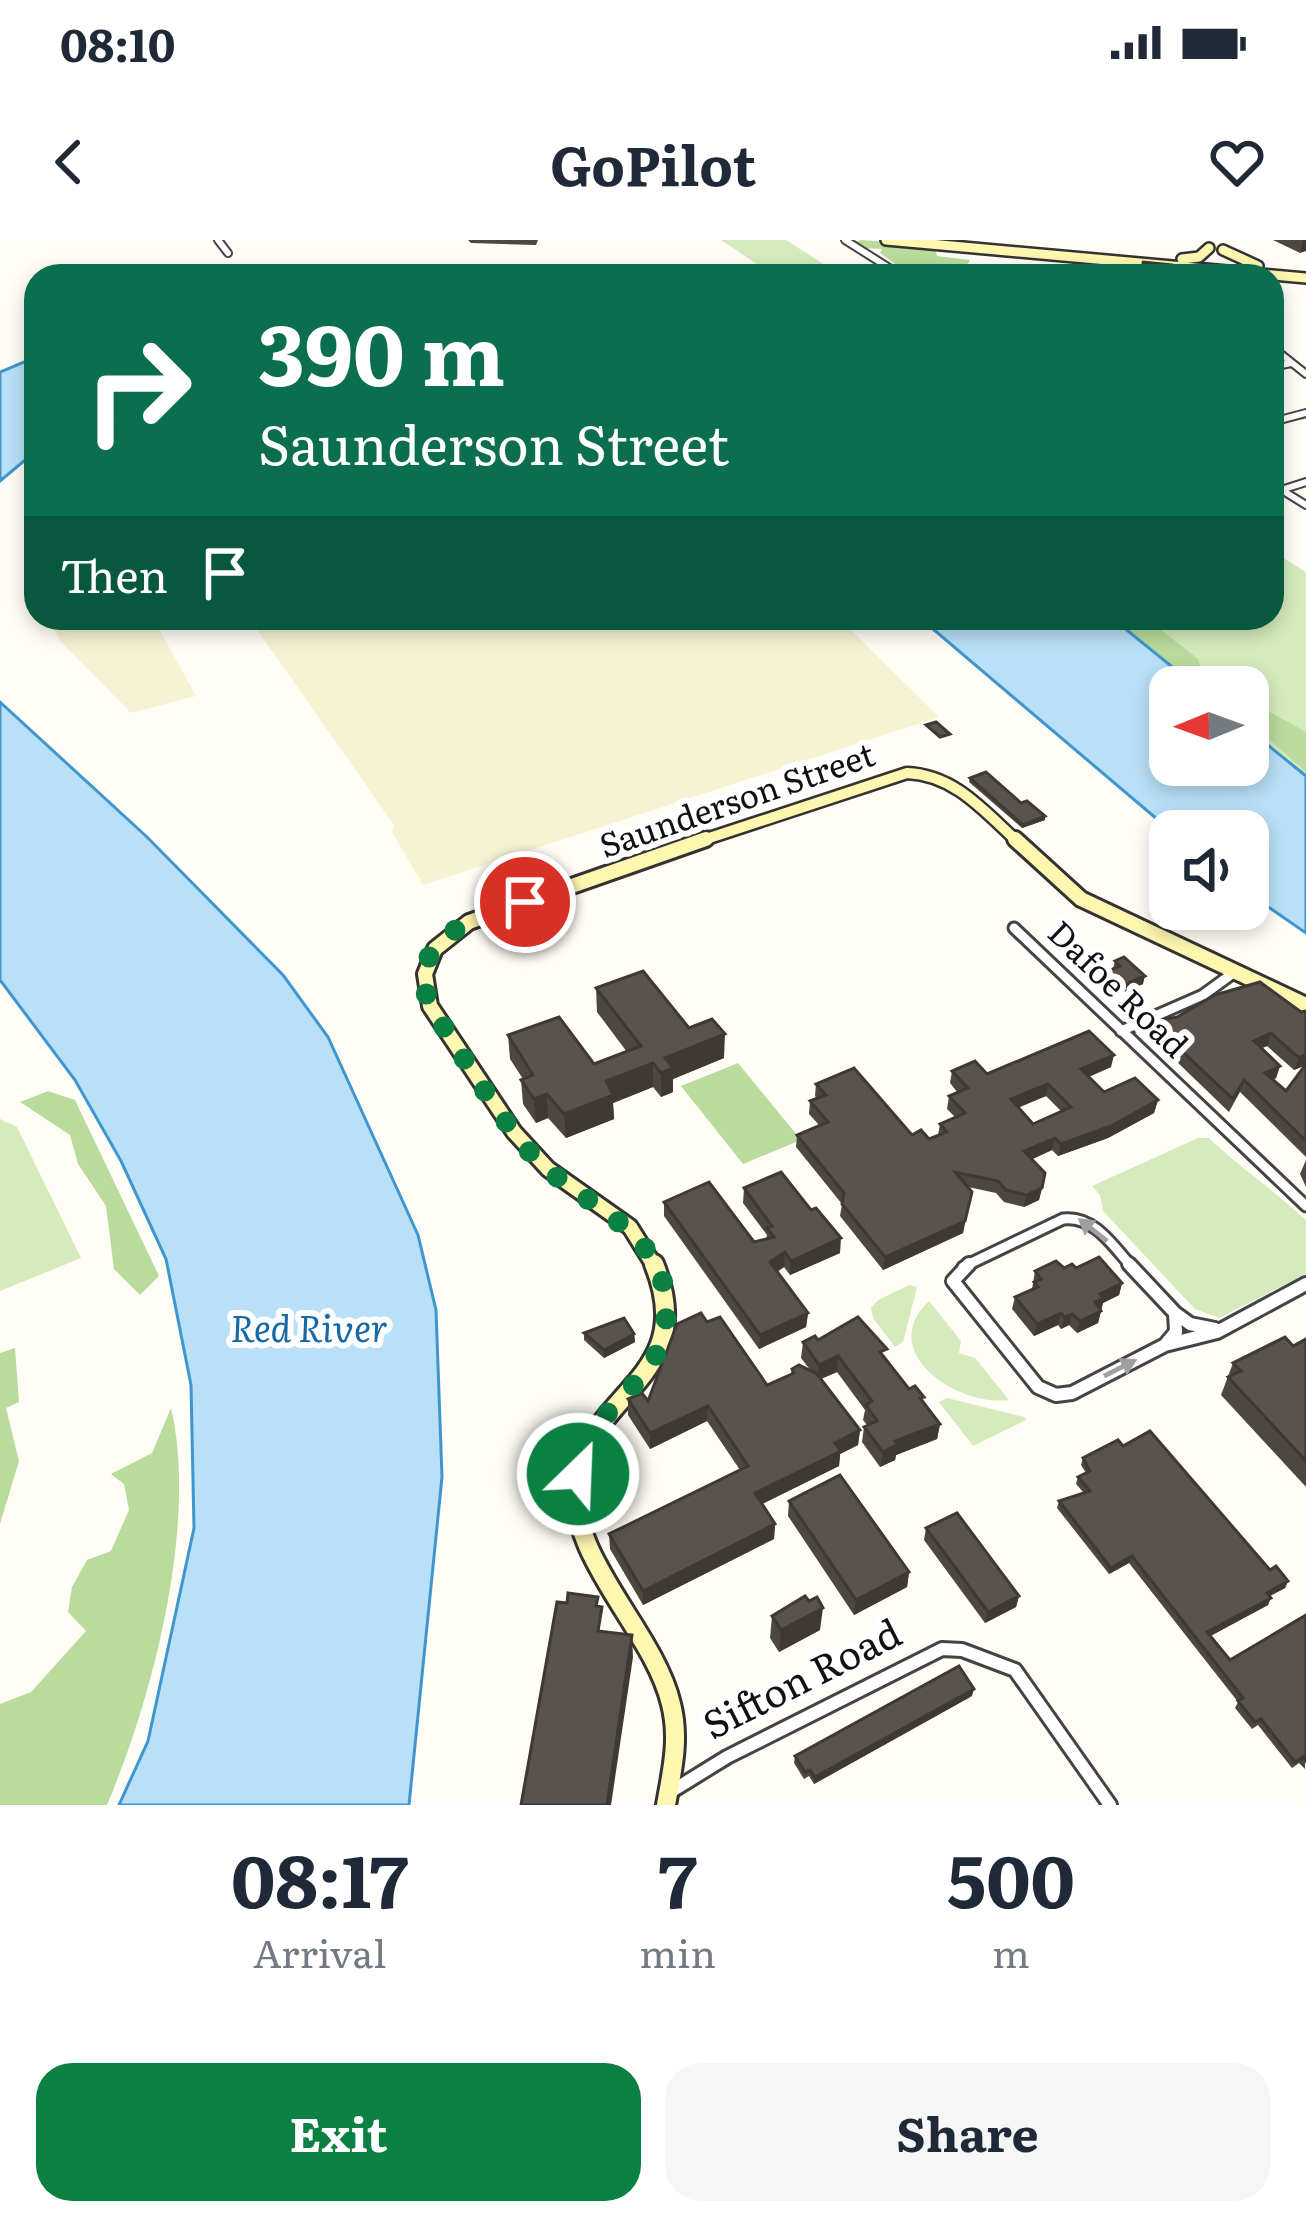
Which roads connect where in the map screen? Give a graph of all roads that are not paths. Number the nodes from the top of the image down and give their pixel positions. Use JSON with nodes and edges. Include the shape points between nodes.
{"nodes":[{"id":1,"x":218,"y":240,"type":"edge"},
{"id":2,"x":845,"y":240,"type":"edge"},
{"id":3,"x":886,"y":240,"type":"edge"},
{"id":4,"x":955,"y":240,"type":"edge"},
{"id":5,"x":1210,"y":243,"type":"edge"},
{"id":6,"x":1222,"y":250,"type":"junction"},
{"id":7,"x":228,"y":253,"type":"dead end"},
{"id":8,"x":1174,"y":259,"type":"junction"},
{"id":9,"x":883,"y":264,"type":"edge"},
{"id":10,"x":1168,"y":264,"type":"edge"},
{"id":11,"x":1196,"y":264,"type":"edge"},
{"id":12,"x":1226,"y":264,"type":"edge"},
{"id":13,"x":1251,"y":264,"type":"edge"},
{"id":14,"x":1284,"y":357,"type":"edge"},
{"id":15,"x":1291,"y":363,"type":"junction"},
{"id":16,"x":1284,"y":364,"type":"edge"},
{"id":17,"x":1306,"y":374,"type":"edge"},
{"id":18,"x":1014,"y":928,"type":"dead end"},
{"id":19,"x":1236,"y":971,"type":"junction"},
{"id":20,"x":1306,"y":1005,"type":"edge"},
{"id":21,"x":1121,"y":1031,"type":"junction"},
{"id":22,"x":1306,"y":1206,"type":"edge"},
{"id":23,"x":1306,"y":1284,"type":"edge"},
{"id":24,"x":1175,"y":1312,"type":"junction"},
{"id":25,"x":1215,"y":1329,"type":"junction"},
{"id":26,"x":1165,"y":1345,"type":"junction"},
{"id":27,"x":665,"y":1801,"type":"edge"},
{"id":28,"x":1110,"y":1805,"type":"edge"}],
"edges":[{"from":1,"to":7,"type":"street"},
{"from":2,"to":9,"type":"street"},
{"from":3,"to":10,"type":"street"},
{"from":4,"to":8,"type":"street"},
{"from":5,"to":6,"type":"street"},
{"from":5,"to":8,"type":"street","via":[[1199,257]]},
{"from":6,"to":12,"type":"street"},
{"from":6,"to":13,"type":"street"},
{"from":8,"to":11,"type":"street"},
{"from":14,"to":15,"type":"street"},
{"from":15,"to":16,"type":"street"},
{"from":15,"to":17,"type":"street"},
{"from":18,"to":21,"type":"street","name":"Dafoe Road"},
{"from":19,"to":20,"type":"street"},
{"from":19,"to":21,"type":"street"},
{"from":19,"to":27,"type":"street","name":"Saunderson Street","via":[[1081,899],[960,789],[935,776],[888,776],[484,915],[430,953],[423,987],[430,1006],[513,1130],[575,1191],[627,1224],[662,1280],[665,1329],[655,1358],[588,1441],[576,1511],[668,1693],[676,1742]]},
{"from":21,"to":22,"type":"street","name":"Dafoe Road"},
{"from":23,"to":25,"type":"street"},
{"from":24,"to":25,"type":"street"},
{"from":24,"to":26,"type":"street","via":[[1176,1332]]},
{"from":24,"to":26,"type":"street","one_way":true,"via":[[1078,1217],[963,1267],[953,1281],[1038,1387],[1056,1396]]},
{"from":25,"to":26,"type":"street","via":[[1182,1347]]},
{"from":27,"to":28,"type":"street","name":"Sifton Road","via":[[931,1653],[962,1650],[1015,1670]]}]}
